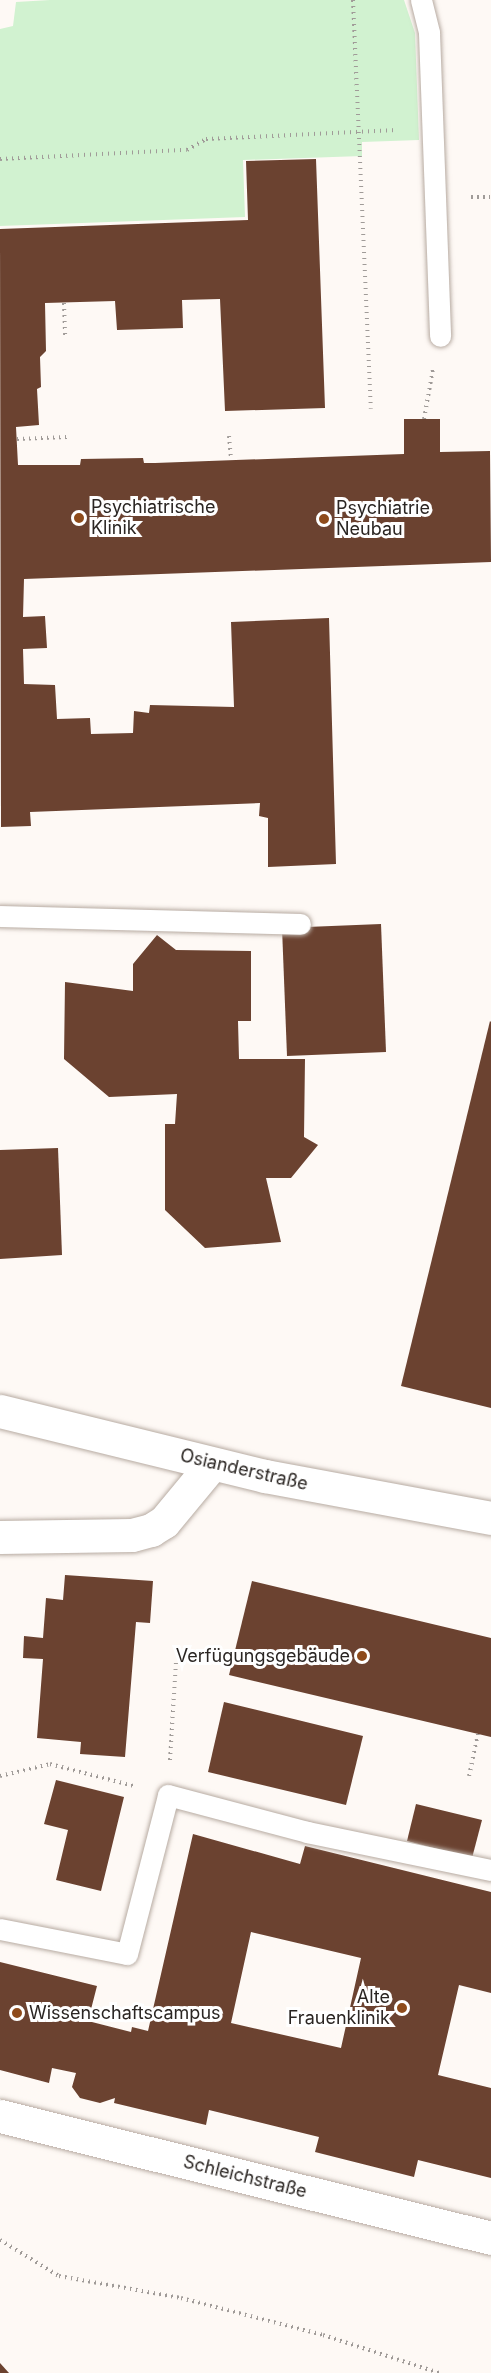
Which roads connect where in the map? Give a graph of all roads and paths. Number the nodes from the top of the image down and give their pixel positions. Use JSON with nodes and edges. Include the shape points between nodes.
{"nodes":[{"id":1,"x":353,"y":0,"type":"edge"},
{"id":2,"x":421,"y":0,"type":"edge"},
{"id":3,"x":434,"y":128,"type":"junction"},
{"id":4,"x":357,"y":133,"type":"junction"},
{"id":5,"x":0,"y":159,"type":"edge"},
{"id":6,"x":64,"y":303,"type":"dead end"},
{"id":7,"x":64,"y":336,"type":"dead end"},
{"id":8,"x":440,"y":336,"type":"joint"},
{"id":9,"x":371,"y":409,"type":"dead end"},
{"id":10,"x":423,"y":419,"type":"dead end"},
{"id":11,"x":229,"y":436,"type":"dead end"},
{"id":12,"x":67,"y":437,"type":"dead end"},
{"id":13,"x":17,"y":439,"type":"dead end"},
{"id":14,"x":231,"y":460,"type":"dead end"},
{"id":15,"x":0,"y":916,"type":"edge"},
{"id":16,"x":300,"y":924,"type":"dead end"},
{"id":17,"x":0,"y":1411,"type":"edge"},
{"id":18,"x":212,"y":1464,"type":"junction"},
{"id":19,"x":491,"y":1518,"type":"edge"},
{"id":20,"x":0,"y":1537,"type":"edge"},
{"id":21,"x":176,"y":1662,"type":"dead end"},
{"id":22,"x":478,"y":1734,"type":"dead end"},
{"id":23,"x":0,"y":1776,"type":"edge"},
{"id":24,"x":469,"y":1776,"type":"dead end"},
{"id":25,"x":168,"y":1795,"type":"junction"},
{"id":26,"x":491,"y":1870,"type":"edge"},
{"id":27,"x":0,"y":1929,"type":"edge"},
{"id":28,"x":0,"y":2116,"type":"edge"},
{"id":29,"x":491,"y":2238,"type":"edge"},
{"id":30,"x":0,"y":2240,"type":"edge"},
{"id":31,"x":439,"y":2373,"type":"edge"}],
"edges":[{"from":1,"to":4,"type":"path"},
{"from":2,"to":3,"type":"lane","via":[[429,33]]},
{"from":3,"to":4,"type":"path"},
{"from":3,"to":8,"type":"lane"},
{"from":4,"to":5,"type":"path","via":[[206,139],[187,150]]},
{"from":4,"to":9,"type":"path"},
{"from":6,"to":7,"type":"path"},
{"from":8,"to":10,"type":"path"},
{"from":11,"to":14,"type":"path"},
{"from":12,"to":13,"type":"path"},
{"from":15,"to":16,"type":"lane"},
{"from":17,"to":18,"type":"street","name":"Osianderstraße"},
{"from":18,"to":19,"type":"street","name":"Osianderstraße"},
{"from":18,"to":20,"type":"street","via":[[164,1522],[151,1530],[132,1535]]},
{"from":21,"to":25,"type":"path"},
{"from":22,"to":24,"type":"path"},
{"from":23,"to":25,"type":"path","via":[[50,1764]]},
{"from":25,"to":26,"type":"lane","via":[[307,1832]]},
{"from":25,"to":27,"type":"lane","via":[[127,1954]]},
{"from":28,"to":29,"type":"street","name":"Schleichstraße"},
{"from":30,"to":31,"type":"path","via":[[59,2276],[181,2298],[323,2335]]}]}
